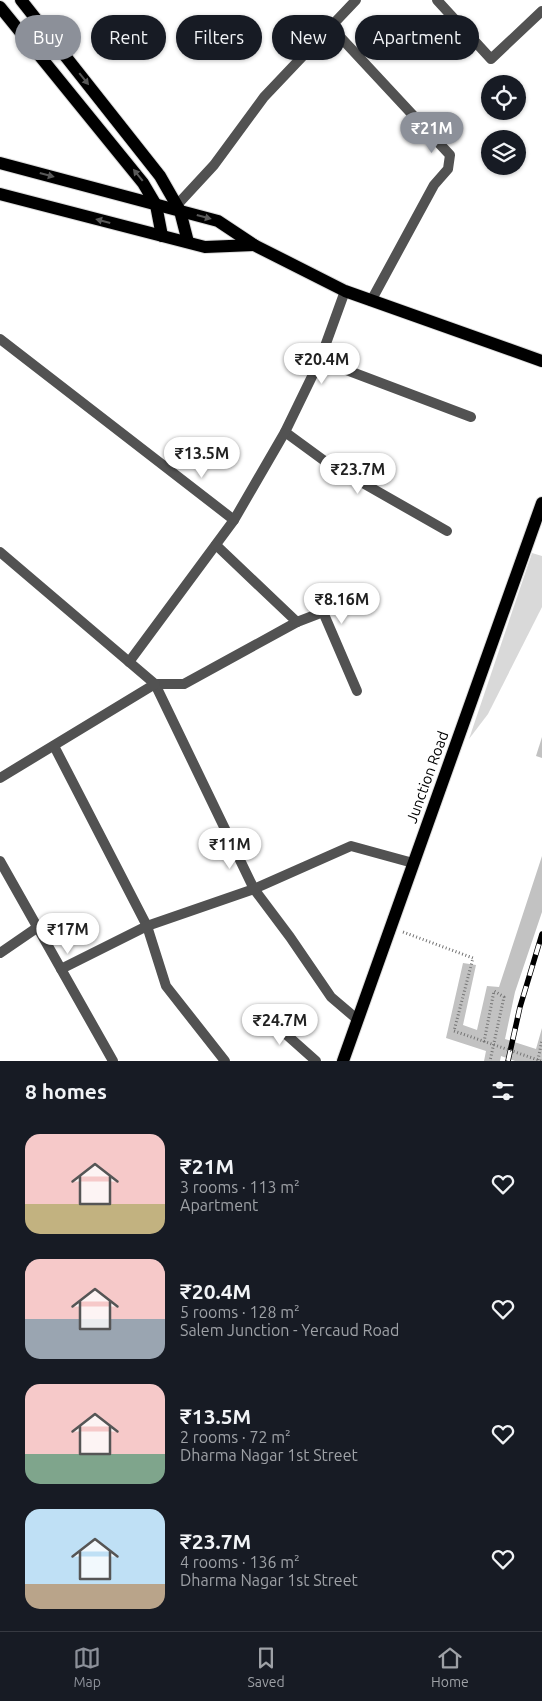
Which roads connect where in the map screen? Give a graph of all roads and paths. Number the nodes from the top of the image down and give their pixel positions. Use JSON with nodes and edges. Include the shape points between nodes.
{"nodes":[{"id":1,"x":21,"y":0,"type":"edge"},
{"id":2,"x":356,"y":0,"type":"edge"},
{"id":3,"x":437,"y":0,"type":"edge"},
{"id":4,"x":0,"y":7,"type":"edge"},
{"id":5,"x":542,"y":11,"type":"edge"},
{"id":6,"x":341,"y":15,"type":"edge"},
{"id":7,"x":345,"y":42,"type":"edge"},
{"id":8,"x":298,"y":60,"type":"edge"},
{"id":9,"x":0,"y":163,"type":"edge"},
{"id":10,"x":0,"y":194,"type":"edge"},
{"id":11,"x":156,"y":204,"type":"junction"},
{"id":12,"x":178,"y":208,"type":"junction"},
{"id":13,"x":162,"y":236,"type":"junction"},
{"id":14,"x":188,"y":242,"type":"junction"},
{"id":15,"x":254,"y":245,"type":"junction"},
{"id":16,"x":344,"y":291,"type":"junction"},
{"id":17,"x":371,"y":301,"type":"junction"},
{"id":18,"x":0,"y":339,"type":"edge"},
{"id":19,"x":320,"y":360,"type":"junction"},
{"id":20,"x":542,"y":361,"type":"edge"},
{"id":21,"x":471,"y":417,"type":"dead end"},
{"id":22,"x":285,"y":432,"type":"junction"},
{"id":23,"x":542,"y":503,"type":"edge"},
{"id":24,"x":234,"y":520,"type":"junction"},
{"id":25,"x":447,"y":531,"type":"dead end"},
{"id":26,"x":216,"y":545,"type":"junction"},
{"id":27,"x":0,"y":552,"type":"edge"},
{"id":28,"x":297,"y":622,"type":"junction"},
{"id":29,"x":129,"y":662,"type":"junction"},
{"id":30,"x":155,"y":684,"type":"junction"},
{"id":31,"x":357,"y":691,"type":"dead end"},
{"id":32,"x":54,"y":746,"type":"junction"},
{"id":33,"x":0,"y":766,"type":"edge"},
{"id":34,"x":4,"y":776,"type":"edge"},
{"id":35,"x":0,"y":862,"type":"edge"},
{"id":36,"x":413,"y":864,"type":"junction"},
{"id":37,"x":254,"y":890,"type":"junction"},
{"id":38,"x":147,"y":926,"type":"junction"},
{"id":39,"x":38,"y":927,"type":"junction"},
{"id":40,"x":391,"y":927,"type":"junction"},
{"id":41,"x":0,"y":953,"type":"edge"},
{"id":42,"x":61,"y":969,"type":"junction"},
{"id":43,"x":261,"y":1012,"type":"dead end"},
{"id":44,"x":358,"y":1020,"type":"junction"},
{"id":45,"x":542,"y":1040,"type":"edge"},
{"id":46,"x":484,"y":1042,"type":"junction"},
{"id":47,"x":539,"y":1060,"type":"edge"},
{"id":48,"x":113,"y":1061,"type":"edge"},
{"id":49,"x":225,"y":1061,"type":"edge"},
{"id":50,"x":316,"y":1061,"type":"edge"},
{"id":51,"x":343,"y":1061,"type":"edge"},
{"id":52,"x":490,"y":1061,"type":"edge"}],
"edges":[{"from":1,"to":12,"type":"main road","one_way":true,"via":[[160,176]]},
{"from":2,"to":6,"type":"street"},
{"from":3,"to":5,"type":"street","via":[[491,59]]},
{"from":11,"to":4,"type":"main road","one_way":true,"via":[[143,183]]},
{"from":7,"to":17,"type":"street","via":[[450,155],[448,169],[434,184]]},
{"from":8,"to":12,"type":"street","via":[[264,97]]},
{"from":9,"to":11,"type":"main road","one_way":true},
{"from":13,"to":10,"type":"main road","one_way":true},
{"from":11,"to":12,"type":"main road"},
{"from":11,"to":13,"type":"main road"},
{"from":12,"to":14,"type":"main road"},
{"from":12,"to":15,"type":"main road","one_way":true,"via":[[218,221]]},
{"from":13,"to":14,"type":"main road"},
{"from":14,"to":15,"type":"main road","via":[[205,247]]},
{"from":15,"to":16,"type":"main road"},
{"from":16,"to":17,"type":"main road"},
{"from":16,"to":19,"type":"street"},
{"from":17,"to":20,"type":"main road"},
{"from":18,"to":24,"type":"street"},
{"from":19,"to":21,"type":"street"},
{"from":19,"to":22,"type":"street"},
{"from":22,"to":24,"type":"street"},
{"from":22,"to":25,"type":"street","via":[[326,462]]},
{"from":23,"to":36,"type":"main road","name":"Junction Road"},
{"from":24,"to":26,"type":"street"},
{"from":26,"to":28,"type":"street"},
{"from":26,"to":29,"type":"street"},
{"from":27,"to":29,"type":"street"},
{"from":28,"to":30,"type":"street","via":[[184,684]]},
{"from":28,"to":31,"type":"street","via":[[323,612]]},
{"from":29,"to":30,"type":"street"},
{"from":30,"to":32,"type":"street"},
{"from":30,"to":37,"type":"street"},
{"from":32,"to":34,"type":"street"},
{"from":32,"to":38,"type":"street"},
{"from":33,"to":34,"type":"street"},
{"from":35,"to":39,"type":"street"},
{"from":36,"to":37,"type":"street","via":[[351,846]]},
{"from":36,"to":40,"type":"main road","name":"Junction Road"},
{"from":37,"to":38,"type":"street"},
{"from":37,"to":44,"type":"street","via":[[331,997]]},
{"from":38,"to":42,"type":"street"},
{"from":38,"to":49,"type":"street","via":[[166,986]]},
{"from":39,"to":41,"type":"street"},
{"from":39,"to":42,"type":"street"},
{"from":40,"to":44,"type":"main road","name":"Junction Road"},
{"from":40,"to":46,"type":"path","bridge":true,"via":[[473,958],[454,1031]]},
{"from":42,"to":48,"type":"street"},
{"from":43,"to":50,"type":"street"},
{"from":44,"to":51,"type":"main road","name":"Junction Road"},
{"from":45,"to":47,"type":"path"},
{"from":46,"to":47,"type":"path","bridge":true},
{"from":46,"to":52,"type":"path","via":[[494,991],[504,997]]}]}
